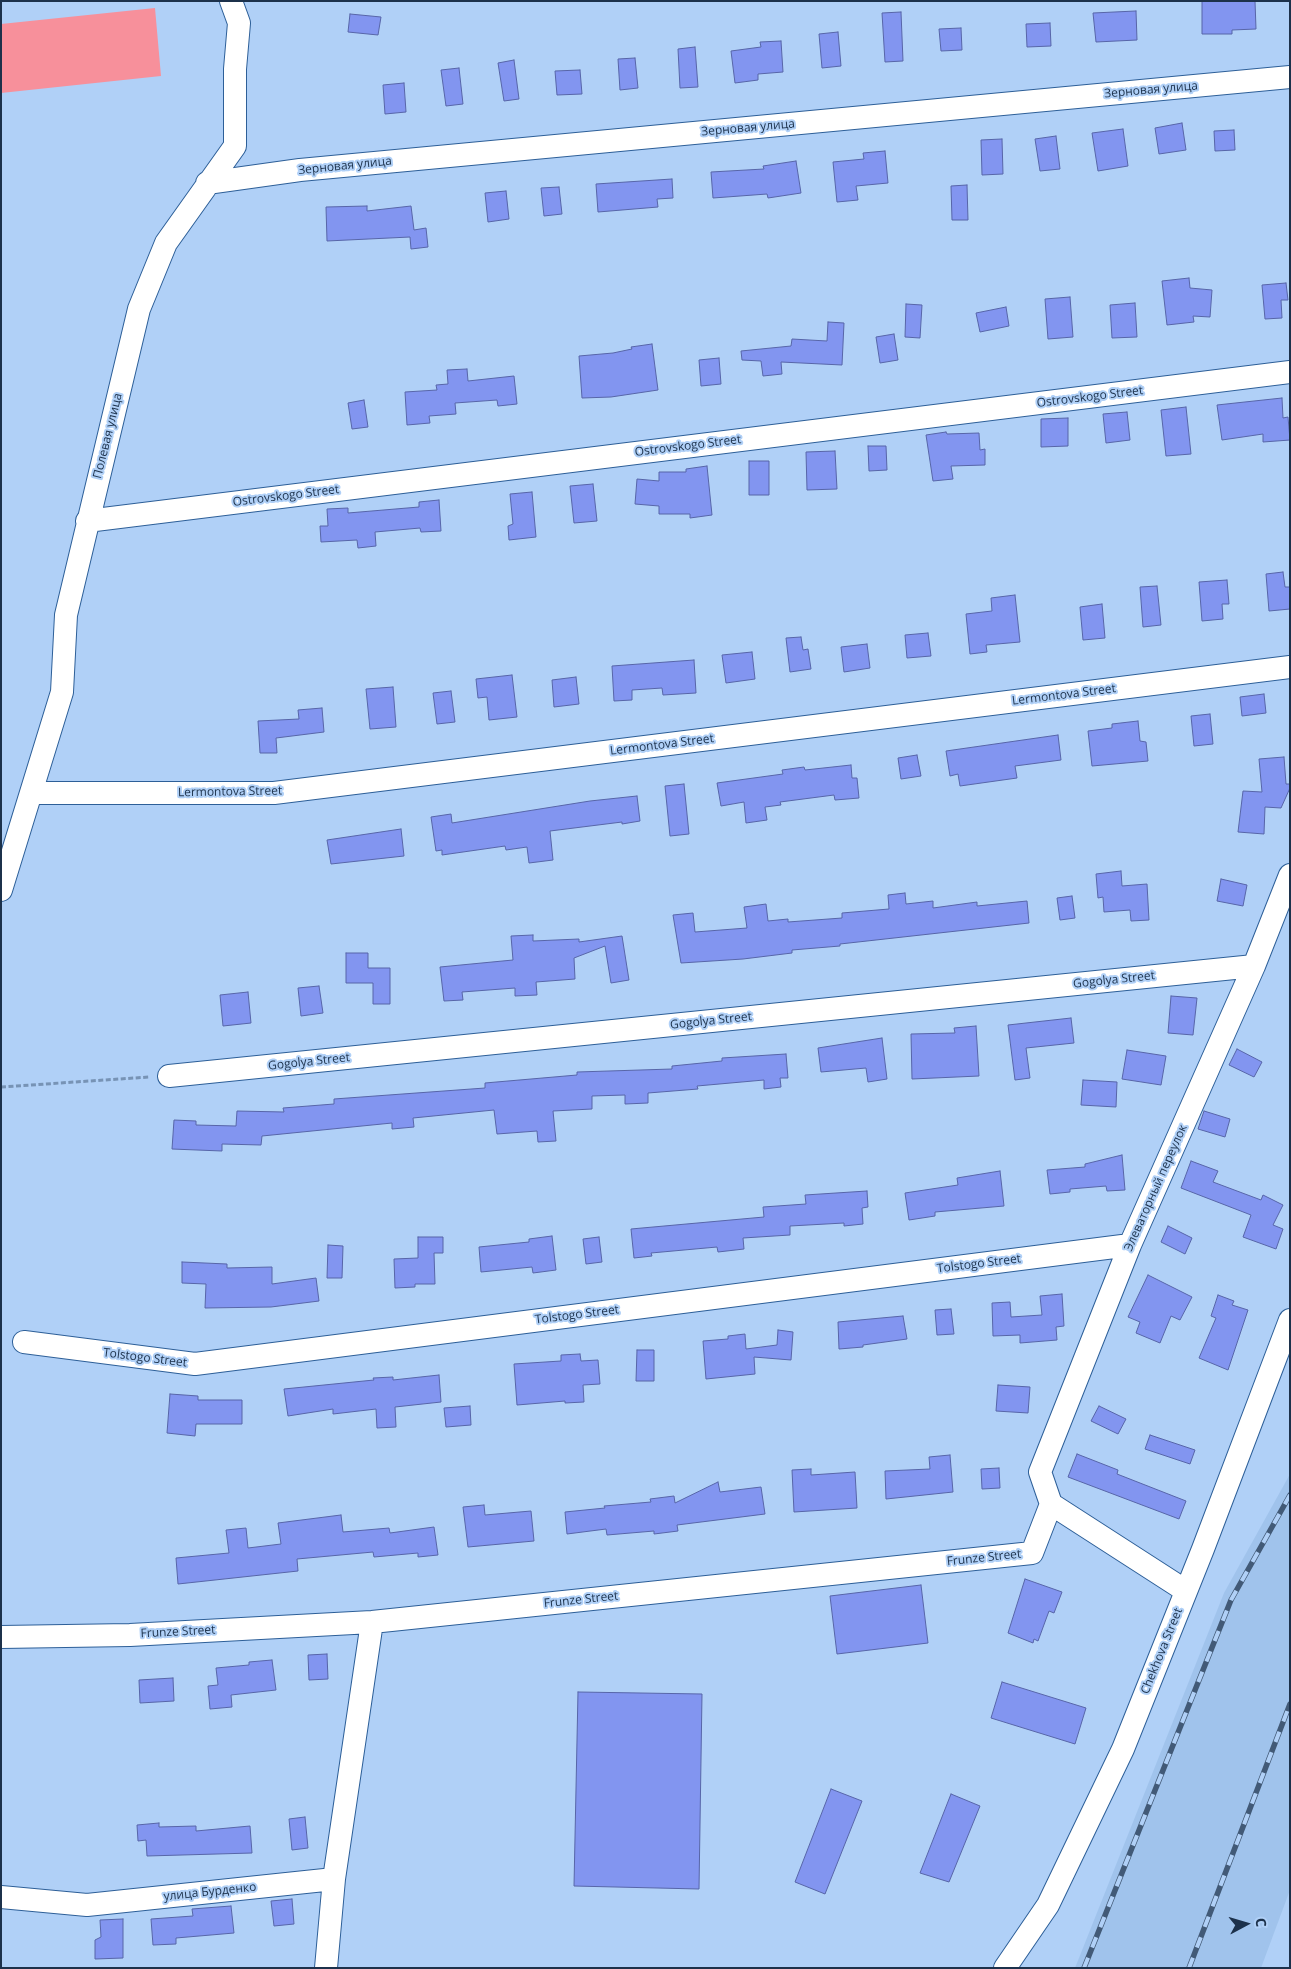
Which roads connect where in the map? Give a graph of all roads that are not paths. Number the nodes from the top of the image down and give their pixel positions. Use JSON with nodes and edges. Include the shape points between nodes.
{"nodes":[{"id":1,"x":232,"y":1,"type":"edge"},
{"id":2,"x":248,"y":1,"type":"edge"},
{"id":3,"x":239,"y":23,"type":"junction"},
{"id":4,"x":1290,"y":77,"type":"edge"},
{"id":5,"x":207,"y":183,"type":"junction"},
{"id":6,"x":1290,"y":372,"type":"edge"},
{"id":7,"x":87,"y":521,"type":"junction"},
{"id":8,"x":1290,"y":667,"type":"edge"},
{"id":9,"x":32,"y":793,"type":"junction"},
{"id":10,"x":1290,"y":875,"type":"edge"},
{"id":11,"x":1,"y":890,"type":"edge"},
{"id":12,"x":1254,"y":966,"type":"junction"},
{"id":13,"x":169,"y":1076,"type":"road end"},
{"id":14,"x":1130,"y":1245,"type":"junction"},
{"id":15,"x":1290,"y":1320,"type":"edge"},
{"id":16,"x":24,"y":1342,"type":"dead end"},
{"id":17,"x":1051,"y":1504,"type":"junction"},
{"id":18,"x":1186,"y":1591,"type":"junction"},
{"id":19,"x":372,"y":1622,"type":"junction"},
{"id":20,"x":1,"y":1637,"type":"edge"},
{"id":21,"x":334,"y":1879,"type":"junction"},
{"id":22,"x":1,"y":1897,"type":"edge"},
{"id":23,"x":326,"y":1968,"type":"edge"},
{"id":24,"x":1005,"y":1968,"type":"edge"}],
"edges":[{"from":1,"to":3,"type":"street","name":"Полевая улица"},
{"from":2,"to":3,"type":"street"},
{"from":3,"to":5,"type":"street","name":"Полевая улица","via":[[235,146]]},
{"from":4,"to":5,"type":"street","name":"Зерновая улица","via":[[310,170]]},
{"from":5,"to":7,"type":"street","name":"Полевая улица","via":[[166,243],[139,308]]},
{"from":6,"to":7,"type":"street","name":"Ostrovskogo Street"},
{"from":7,"to":9,"type":"street","name":"Полевая улица","via":[[66,615],[62,692]]},
{"from":8,"to":9,"type":"street","name":"Lermontova Street","via":[[274,793]]},
{"from":9,"to":11,"type":"street","name":"Полевая улица"},
{"from":10,"to":12,"type":"street","name":"Элеваторный переулок"},
{"from":12,"to":13,"type":"street","name":"Gogolya Street"},
{"from":12,"to":14,"type":"street","name":"Элеваторный переулок"},
{"from":14,"to":16,"type":"street","name":"Tolstogo Street","via":[[195,1364]]},
{"from":14,"to":17,"type":"street","name":"Элеваторный переулок","via":[[1040,1472]]},
{"from":15,"to":18,"type":"street","name":"Chekhova Street"},
{"from":17,"to":18,"type":"street"},
{"from":17,"to":19,"type":"street","name":"Frunze Street","via":[[1032,1552]]},
{"from":18,"to":24,"type":"street","name":"Chekhova Street","via":[[1119,1758],[1048,1905]]},
{"from":19,"to":20,"type":"street","name":"Frunze Street","via":[[130,1635]]},
{"from":19,"to":21,"type":"street"},
{"from":21,"to":22,"type":"street","name":"улица Бурденко","via":[[86,1905]]},
{"from":21,"to":23,"type":"street"}]}
